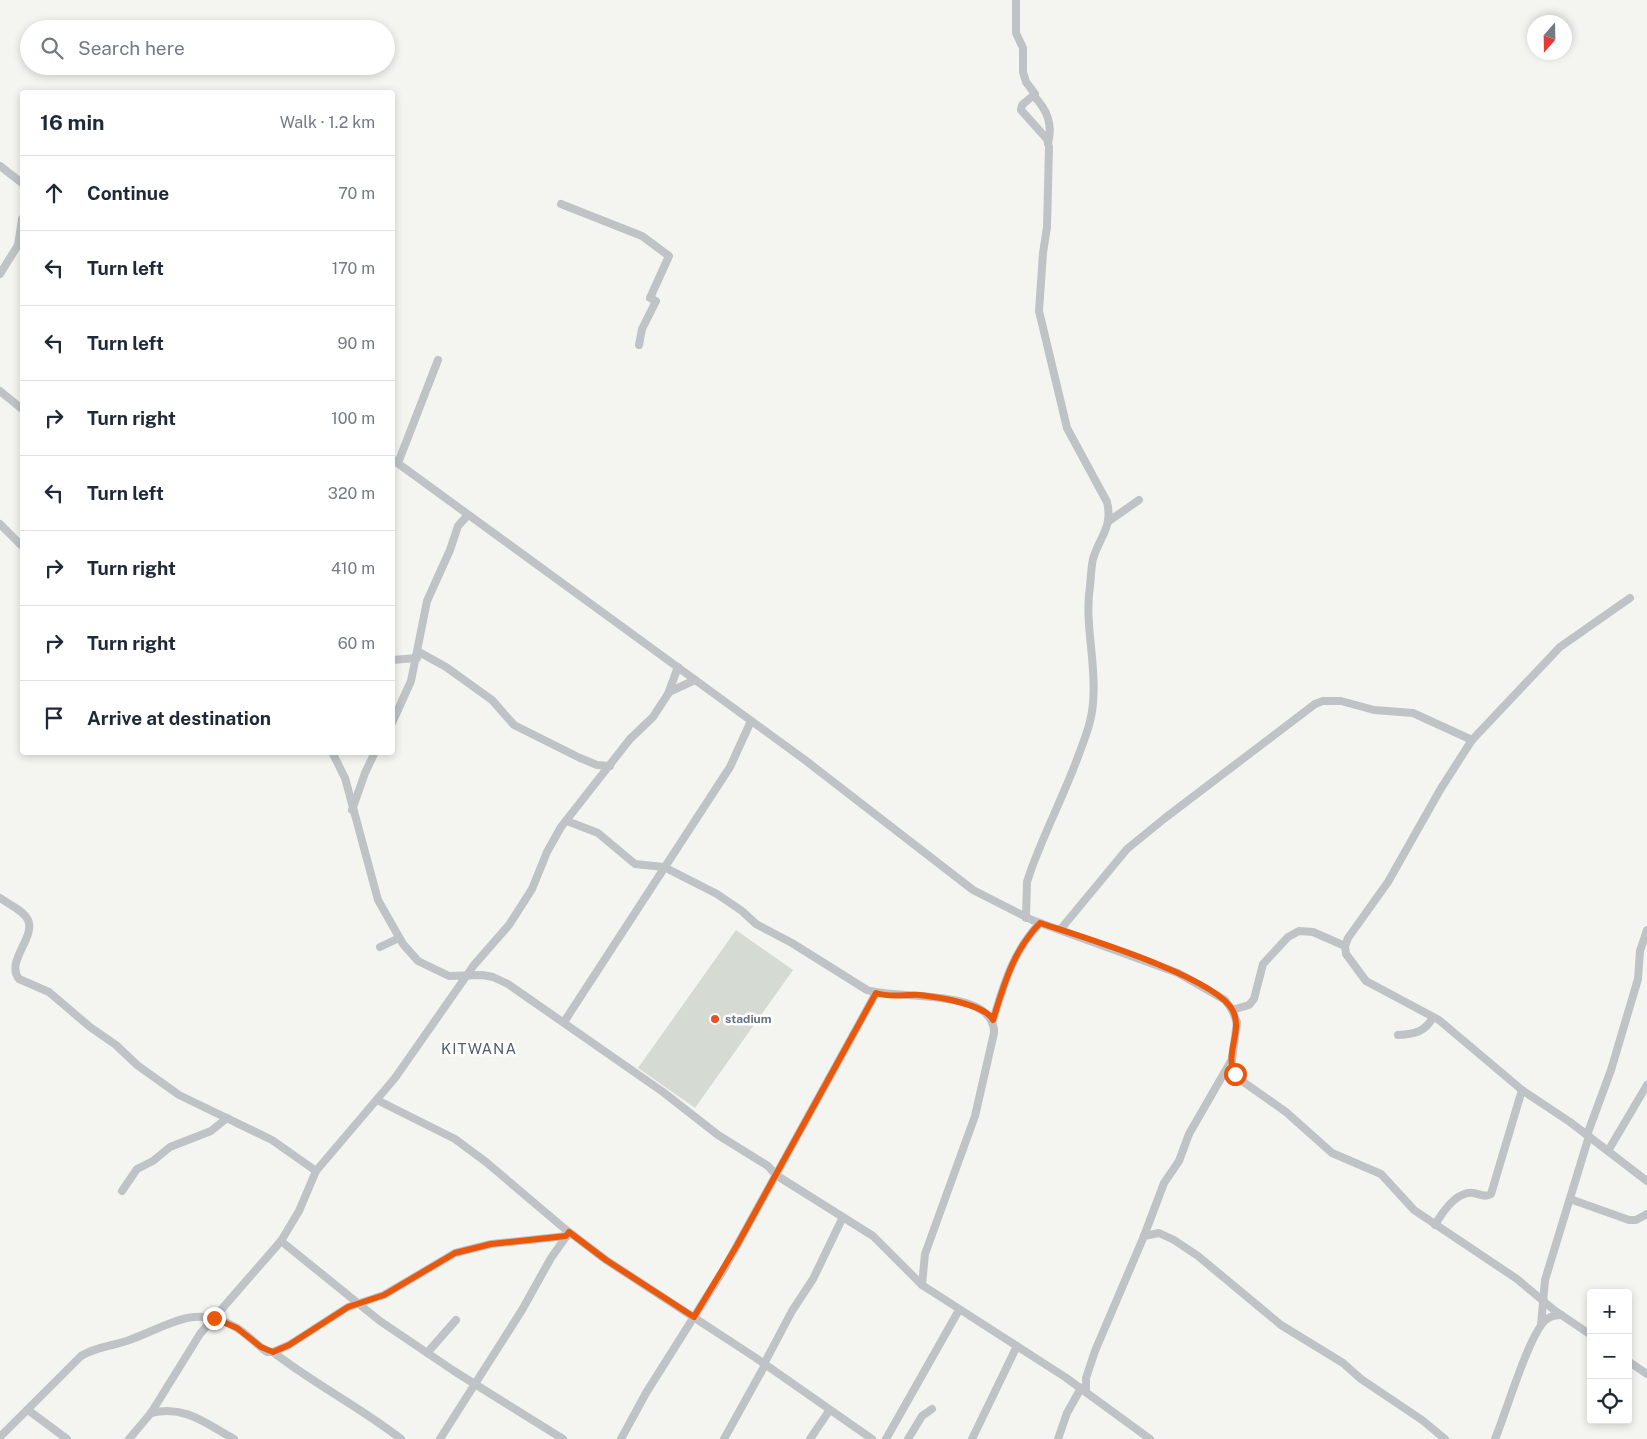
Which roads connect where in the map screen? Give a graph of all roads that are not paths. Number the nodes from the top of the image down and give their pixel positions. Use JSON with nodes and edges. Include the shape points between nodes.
{"nodes":[{"id":1,"x":1016,"y":0,"type":"edge"},
{"id":2,"x":1034,"y":96,"type":"junction"},
{"id":3,"x":1048,"y":143,"type":"junction"},
{"id":4,"x":0,"y":166,"type":"edge"},
{"id":5,"x":20,"y":181,"type":"edge"},
{"id":6,"x":561,"y":204,"type":"dead end"},
{"id":7,"x":20,"y":232,"type":"edge"},
{"id":8,"x":0,"y":274,"type":"edge"},
{"id":9,"x":639,"y":345,"type":"dead end"},
{"id":10,"x":438,"y":360,"type":"dead end"},
{"id":11,"x":0,"y":391,"type":"edge"},
{"id":12,"x":20,"y":407,"type":"edge"},
{"id":13,"x":395,"y":461,"type":"edge"},
{"id":14,"x":1138,"y":500,"type":"dead end"},
{"id":15,"x":467,"y":516,"type":"junction"},
{"id":16,"x":1109,"y":521,"type":"junction"},
{"id":17,"x":0,"y":524,"type":"edge"},
{"id":18,"x":20,"y":544,"type":"edge"},
{"id":19,"x":1630,"y":598,"type":"dead end"},
{"id":20,"x":418,"y":655,"type":"junction"},
{"id":21,"x":395,"y":659,"type":"edge"},
{"id":22,"x":678,"y":668,"type":"junction"},
{"id":23,"x":695,"y":680,"type":"junction"},
{"id":24,"x":669,"y":692,"type":"junction"},
{"id":25,"x":395,"y":716,"type":"edge"},
{"id":26,"x":751,"y":720,"type":"junction"},
{"id":27,"x":1472,"y":740,"type":"junction"},
{"id":28,"x":334,"y":755,"type":"edge"},
{"id":29,"x":374,"y":755,"type":"edge"},
{"id":30,"x":610,"y":766,"type":"junction"},
{"id":31,"x":352,"y":810,"type":"junction"},
{"id":32,"x":567,"y":821,"type":"junction"},
{"id":33,"x":664,"y":866,"type":"junction"},
{"id":34,"x":0,"y":898,"type":"edge"},
{"id":35,"x":1026,"y":918,"type":"junction"},
{"id":36,"x":1040,"y":923,"type":"junction"},
{"id":37,"x":1060,"y":930,"type":"junction"},
{"id":38,"x":1647,"y":930,"type":"edge"},
{"id":39,"x":399,"y":938,"type":"junction"},
{"id":40,"x":1345,"y":946,"type":"junction"},
{"id":41,"x":380,"y":947,"type":"dead end"},
{"id":42,"x":468,"y":976,"type":"junction"},
{"id":43,"x":876,"y":993,"type":"junction"},
{"id":44,"x":1232,"y":1010,"type":"junction"},
{"id":45,"x":1433,"y":1017,"type":"junction"},
{"id":46,"x":993,"y":1020,"type":"junction"},
{"id":47,"x":564,"y":1022,"type":"junction"},
{"id":48,"x":1398,"y":1036,"type":"dead end"},
{"id":49,"x":1231,"y":1061,"type":"junction"},
{"id":50,"x":1647,"y":1085,"type":"edge"},
{"id":51,"x":1522,"y":1090,"type":"junction"},
{"id":52,"x":377,"y":1100,"type":"junction"},
{"id":53,"x":227,"y":1118,"type":"junction"},
{"id":54,"x":1588,"y":1135,"type":"junction"},
{"id":55,"x":1608,"y":1151,"type":"junction"},
{"id":56,"x":316,"y":1171,"type":"junction"},
{"id":57,"x":776,"y":1174,"type":"junction"},
{"id":58,"x":1647,"y":1182,"type":"edge"},
{"id":59,"x":122,"y":1191,"type":"dead end"},
{"id":60,"x":1570,"y":1199,"type":"junction"},
{"id":61,"x":1647,"y":1214,"type":"edge"},
{"id":62,"x":843,"y":1217,"type":"junction"},
{"id":63,"x":1435,"y":1225,"type":"junction"},
{"id":64,"x":568,"y":1234,"type":"junction"},
{"id":65,"x":1144,"y":1236,"type":"junction"},
{"id":66,"x":281,"y":1241,"type":"junction"},
{"id":67,"x":922,"y":1285,"type":"junction"},
{"id":68,"x":356,"y":1302,"type":"junction"},
{"id":69,"x":1544,"y":1302,"type":"junction"},
{"id":70,"x":959,"y":1310,"type":"junction"},
{"id":71,"x":1562,"y":1314,"type":"junction"},
{"id":72,"x":694,"y":1317,"type":"junction"},
{"id":73,"x":214,"y":1318,"type":"junction"},
{"id":74,"x":456,"y":1320,"type":"dead end"},
{"id":75,"x":1541,"y":1325,"type":"junction"},
{"id":76,"x":1590,"y":1334,"type":"edge"},
{"id":77,"x":1017,"y":1346,"type":"junction"},
{"id":78,"x":273,"y":1352,"type":"junction"},
{"id":79,"x":427,"y":1354,"type":"junction"},
{"id":80,"x":1632,"y":1363,"type":"edge"},
{"id":81,"x":765,"y":1364,"type":"junction"},
{"id":82,"x":1088,"y":1371,"type":"junction"},
{"id":83,"x":1647,"y":1374,"type":"edge"},
{"id":84,"x":1071,"y":1381,"type":"junction"},
{"id":85,"x":475,"y":1384,"type":"junction"},
{"id":86,"x":1083,"y":1390,"type":"junction"},
{"id":87,"x":932,"y":1409,"type":"dead end"},
{"id":88,"x":28,"y":1410,"type":"junction"},
{"id":89,"x":829,"y":1411,"type":"junction"},
{"id":90,"x":151,"y":1413,"type":"junction"},
{"id":91,"x":0,"y":1436,"type":"edge"},
{"id":92,"x":67,"y":1439,"type":"edge"},
{"id":93,"x":129,"y":1439,"type":"edge"},
{"id":94,"x":234,"y":1439,"type":"edge"},
{"id":95,"x":401,"y":1439,"type":"edge"},
{"id":96,"x":440,"y":1439,"type":"edge"},
{"id":97,"x":563,"y":1439,"type":"edge"},
{"id":98,"x":621,"y":1439,"type":"edge"},
{"id":99,"x":724,"y":1439,"type":"edge"},
{"id":100,"x":810,"y":1439,"type":"edge"},
{"id":101,"x":872,"y":1439,"type":"edge"},
{"id":102,"x":886,"y":1439,"type":"edge"},
{"id":103,"x":908,"y":1439,"type":"edge"},
{"id":104,"x":972,"y":1439,"type":"edge"},
{"id":105,"x":1058,"y":1439,"type":"edge"},
{"id":106,"x":1150,"y":1439,"type":"edge"},
{"id":107,"x":1445,"y":1439,"type":"edge"},
{"id":108,"x":1495,"y":1439,"type":"edge"}],
"edges":[{"from":1,"to":2,"type":"street","via":[[1016,33],[1023,48],[1022,66]]},
{"from":2,"to":3,"type":"street","via":[[1048,115],[1051,134]]},
{"from":2,"to":3,"type":"street","via":[[1022,105],[1021,110]]},
{"from":3,"to":16,"type":"street","via":[[1048,227],[1039,311],[1067,428],[1107,502]]},
{"from":4,"to":5,"type":"street"},
{"from":6,"to":9,"type":"street","via":[[642,236],[669,256],[653,289],[650,298],[656,301],[642,329]]},
{"from":7,"to":8,"type":"street","via":[[18,245]]},
{"from":10,"to":13,"type":"street"},
{"from":11,"to":12,"type":"street"},
{"from":13,"to":15,"type":"street"},
{"from":14,"to":16,"type":"street"},
{"from":15,"to":20,"type":"street","via":[[458,526],[427,601]]},
{"from":15,"to":22,"type":"street"},
{"from":16,"to":35,"type":"street","via":[[1093,560],[1088,596],[1093,703],[1090,720],[1064,794],[1027,882]]},
{"from":17,"to":18,"type":"street"},
{"from":19,"to":27,"type":"street","via":[[1560,647]]},
{"from":20,"to":21,"type":"street"},
{"from":20,"to":25,"type":"street","via":[[411,681]]},
{"from":20,"to":30,"type":"street","via":[[492,700],[514,725],[580,758]]},
{"from":22,"to":23,"type":"street"},
{"from":22,"to":24,"type":"street"},
{"from":23,"to":24,"type":"street"},
{"from":23,"to":26,"type":"street"},
{"from":24,"to":30,"type":"street","via":[[653,717],[630,739]]},
{"from":26,"to":33,"type":"street","via":[[730,767]]},
{"from":26,"to":35,"type":"street","via":[[973,890]]},
{"from":27,"to":37,"type":"street","via":[[1413,713],[1374,710],[1341,701],[1315,704],[1128,849]]},
{"from":27,"to":40,"type":"street","via":[[1388,882]]},
{"from":28,"to":31,"type":"street","via":[[345,778]]},
{"from":29,"to":31,"type":"street"},
{"from":30,"to":32,"type":"street"},
{"from":31,"to":39,"type":"street","via":[[373,888]]},
{"from":32,"to":33,"type":"street","via":[[598,833],[635,864]]},
{"from":32,"to":42,"type":"street","via":[[553,841],[526,900]]},
{"from":33,"to":43,"type":"street","via":[[717,894],[756,924]]},
{"from":33,"to":47,"type":"street"},
{"from":34,"to":53,"type":"street","via":[[28,920],[29,928],[15,966],[19,979],[49,992],[166,1087]]},
{"from":35,"to":36,"type":"street"},
{"from":36,"to":37,"type":"street"},
{"from":36,"to":46,"type":"street","via":[[1015,957]]},
{"from":37,"to":44,"type":"street","via":[[1178,973],[1220,997]]},
{"from":38,"to":54,"type":"street","via":[[1640,951],[1638,979]]},
{"from":39,"to":41,"type":"street"},
{"from":39,"to":42,"type":"street","via":[[413,957],[427,967],[449,976]]},
{"from":40,"to":44,"type":"street","via":[[1313,932],[1299,931],[1288,937],[1263,964],[1254,999],[1249,1005]]},
{"from":40,"to":45,"type":"street","via":[[1351,962],[1366,981]]},
{"from":42,"to":47,"type":"street","via":[[493,977]]},
{"from":42,"to":52,"type":"street"},
{"from":43,"to":46,"type":"street","via":[[942,998],[984,1011]]},
{"from":43,"to":57,"type":"street"},
{"from":44,"to":49,"type":"street","via":[[1237,1022]]},
{"from":45,"to":48,"type":"street","via":[[1420,1032]]},
{"from":45,"to":51,"type":"street"},
{"from":46,"to":67,"type":"street","via":[[994,1033],[983,1089],[963,1153],[924,1254]]},
{"from":47,"to":57,"type":"street"},
{"from":49,"to":63,"type":"street","via":[[1233,1071],[1242,1081],[1286,1112],[1332,1153],[1381,1174],[1414,1210]]},
{"from":49,"to":65,"type":"street","via":[[1189,1134],[1179,1161],[1164,1183]]},
{"from":50,"to":55,"type":"street"},
{"from":51,"to":54,"type":"street"},
{"from":51,"to":63,"type":"street","via":[[1491,1194],[1460,1195]]},
{"from":52,"to":56,"type":"street"},
{"from":52,"to":64,"type":"street","via":[[455,1139]]},
{"from":53,"to":56,"type":"street","via":[[272,1140]]},
{"from":53,"to":59,"type":"street","via":[[211,1131],[170,1147],[153,1162],[137,1169]]},
{"from":54,"to":55,"type":"street"},
{"from":54,"to":60,"type":"street"},
{"from":55,"to":58,"type":"street"},
{"from":56,"to":66,"type":"street","via":[[299,1211]]},
{"from":57,"to":62,"type":"street"},
{"from":57,"to":72,"type":"street"},
{"from":60,"to":61,"type":"street","via":[[1629,1220]]},
{"from":60,"to":69,"type":"street","via":[[1546,1280]]},
{"from":62,"to":67,"type":"street","via":[[879,1240]]},
{"from":62,"to":81,"type":"street"},
{"from":63,"to":69,"type":"street","via":[[1517,1279]]},
{"from":64,"to":68,"type":"street","via":[[491,1244],[455,1253],[384,1295]]},
{"from":64,"to":72,"type":"street"},
{"from":64,"to":85,"type":"street"},
{"from":65,"to":82,"type":"street"},
{"from":65,"to":107,"type":"street","via":[[1159,1233],[1198,1256],[1281,1324],[1343,1363]]},
{"from":66,"to":68,"type":"street"},
{"from":66,"to":73,"type":"street"},
{"from":67,"to":70,"type":"street"},
{"from":68,"to":78,"type":"street"},
{"from":68,"to":79,"type":"street"},
{"from":69,"to":71,"type":"street"},
{"from":69,"to":75,"type":"street"},
{"from":70,"to":77,"type":"street"},
{"from":70,"to":102,"type":"street"},
{"from":71,"to":75,"type":"street","via":[[1546,1319]]},
{"from":71,"to":76,"type":"street"},
{"from":72,"to":81,"type":"street"},
{"from":72,"to":98,"type":"street"},
{"from":73,"to":78,"type":"street","via":[[237,1328]]},
{"from":73,"to":88,"type":"street","via":[[182,1318],[125,1342],[90,1350],[74,1362]]},
{"from":73,"to":90,"type":"street","via":[[200,1334]]},
{"from":74,"to":79,"type":"street"},
{"from":75,"to":108,"type":"street"},
{"from":77,"to":84,"type":"street"},
{"from":77,"to":104,"type":"street"},
{"from":78,"to":95,"type":"street","via":[[372,1416]]},
{"from":79,"to":85,"type":"street"},
{"from":80,"to":83,"type":"street"},
{"from":81,"to":89,"type":"street"},
{"from":81,"to":99,"type":"street"},
{"from":82,"to":84,"type":"street","via":[[1080,1379]]},
{"from":82,"to":86,"type":"street"},
{"from":84,"to":86,"type":"street"},
{"from":85,"to":96,"type":"street"},
{"from":85,"to":97,"type":"street"},
{"from":86,"to":105,"type":"street","via":[[1068,1412]]},
{"from":86,"to":106,"type":"street"},
{"from":87,"to":103,"type":"street","via":[[922,1416]]},
{"from":88,"to":91,"type":"street"},
{"from":88,"to":92,"type":"street"},
{"from":89,"to":100,"type":"street"},
{"from":89,"to":101,"type":"street"},
{"from":90,"to":93,"type":"street"},
{"from":90,"to":94,"type":"street","via":[[178,1410]]}]}
